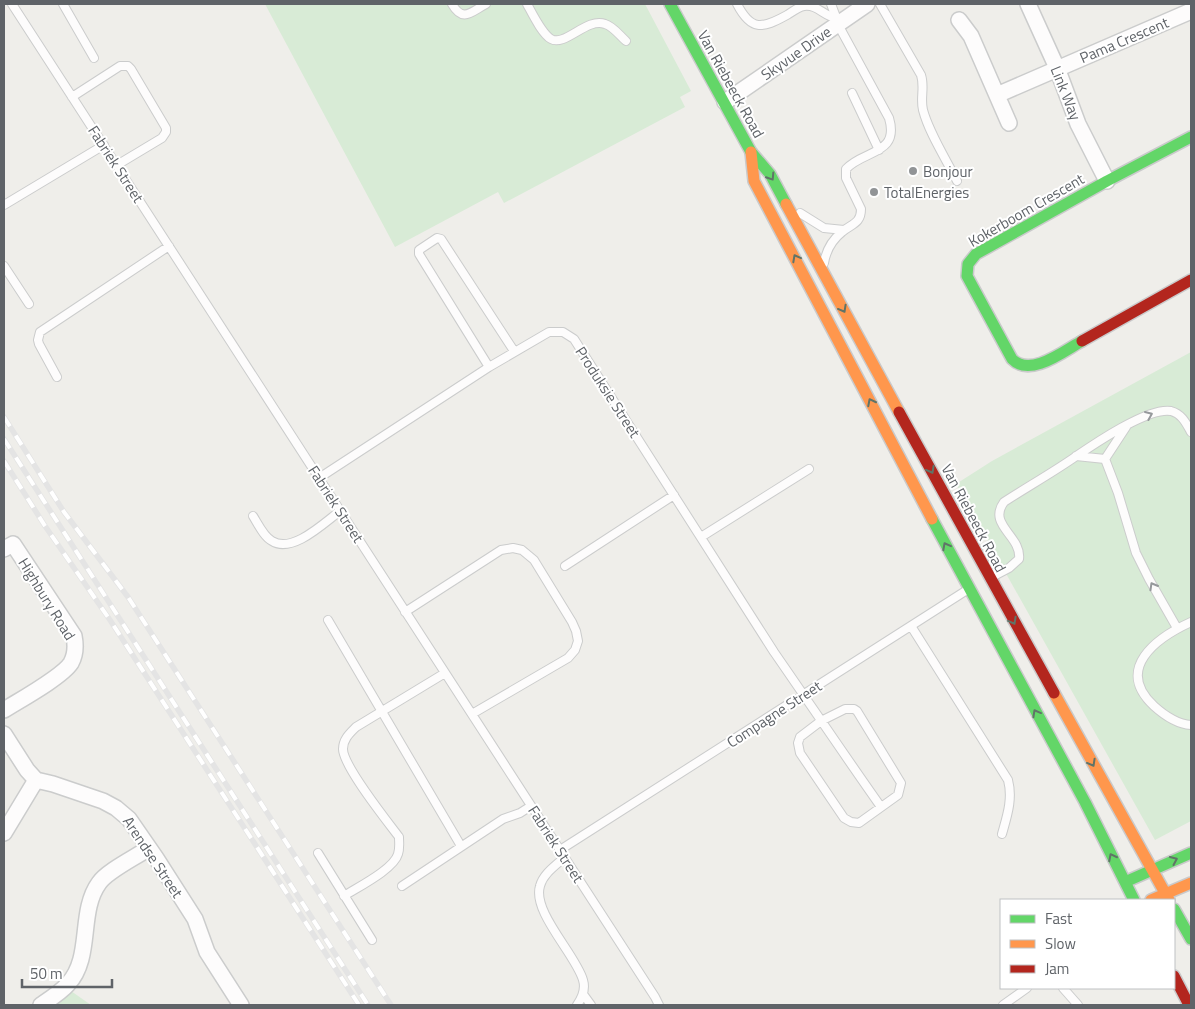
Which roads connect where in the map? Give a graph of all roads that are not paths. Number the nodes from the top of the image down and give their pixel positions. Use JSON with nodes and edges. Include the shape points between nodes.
{"nodes":[{"id":1,"x":12,"y":4,"type":"edge"},
{"id":2,"x":64,"y":4,"type":"edge"},
{"id":3,"x":452,"y":4,"type":"edge"},
{"id":4,"x":486,"y":4,"type":"edge"},
{"id":5,"x":527,"y":4,"type":"edge"},
{"id":6,"x":670,"y":4,"type":"edge"},
{"id":7,"x":737,"y":4,"type":"edge"},
{"id":8,"x":831,"y":4,"type":"edge"},
{"id":9,"x":867,"y":4,"type":"edge"},
{"id":10,"x":880,"y":4,"type":"edge"},
{"id":11,"x":1028,"y":4,"type":"edge"},
{"id":12,"x":800,"y":6,"type":"edge"},
{"id":13,"x":1191,"y":11,"type":"edge"},
{"id":14,"x":958,"y":20,"type":"dead end"},
{"id":15,"x":838,"y":21,"type":"junction"},
{"id":16,"x":626,"y":41,"type":"dead end"},
{"id":17,"x":94,"y":58,"type":"dead end"},
{"id":18,"x":1057,"y":68,"type":"junction"},
{"id":19,"x":852,"y":93,"type":"dead end"},
{"id":20,"x":997,"y":95,"type":"junction"},
{"id":21,"x":72,"y":97,"type":"junction"},
{"id":22,"x":725,"y":102,"type":"junction"},
{"id":23,"x":1009,"y":122,"type":"dead end"},
{"id":24,"x":1191,"y":138,"type":"edge"},
{"id":25,"x":104,"y":145,"type":"junction"},
{"id":26,"x":879,"y":150,"type":"junction"},
{"id":27,"x":751,"y":152,"type":"junction"},
{"id":28,"x":117,"y":165,"type":"junction"},
{"id":29,"x":957,"y":181,"type":"dead end"},
{"id":30,"x":1107,"y":181,"type":"junction"},
{"id":31,"x":787,"y":204,"type":"junction"},
{"id":32,"x":4,"y":205,"type":"edge"},
{"id":33,"x":844,"y":230,"type":"junction"},
{"id":34,"x":169,"y":246,"type":"junction"},
{"id":35,"x":4,"y":266,"type":"edge"},
{"id":36,"x":823,"y":271,"type":"junction"},
{"id":37,"x":1191,"y":280,"type":"edge"},
{"id":38,"x":29,"y":304,"type":"dead end"},
{"id":39,"x":514,"y":351,"type":"junction"},
{"id":40,"x":488,"y":366,"type":"junction"},
{"id":41,"x":57,"y":377,"type":"dead end"},
{"id":42,"x":1126,"y":426,"type":"junction"},
{"id":43,"x":1191,"y":432,"type":"edge"},
{"id":44,"x":1076,"y":456,"type":"junction"},
{"id":45,"x":1106,"y":459,"type":"junction"},
{"id":46,"x":809,"y":469,"type":"dead end"},
{"id":47,"x":319,"y":478,"type":"junction"},
{"id":48,"x":674,"y":496,"type":"junction"},
{"id":49,"x":340,"y":511,"type":"junction"},
{"id":50,"x":253,"y":516,"type":"dead end"},
{"id":51,"x":701,"y":537,"type":"junction"},
{"id":52,"x":8,"y":547,"type":"edge"},
{"id":53,"x":565,"y":566,"type":"dead end"},
{"id":54,"x":979,"y":584,"type":"junction"},
{"id":55,"x":405,"y":612,"type":"junction"},
{"id":56,"x":328,"y":620,"type":"dead end"},
{"id":57,"x":1191,"y":622,"type":"edge"},
{"id":58,"x":911,"y":626,"type":"junction"},
{"id":59,"x":1177,"y":628,"type":"junction"},
{"id":60,"x":445,"y":673,"type":"junction"},
{"id":61,"x":805,"y":695,"type":"junction"},
{"id":62,"x":4,"y":710,"type":"edge"},
{"id":63,"x":383,"y":711,"type":"junction"},
{"id":64,"x":472,"y":714,"type":"junction"},
{"id":65,"x":821,"y":721,"type":"junction"},
{"id":66,"x":1191,"y":725,"type":"edge"},
{"id":67,"x":4,"y":734,"type":"edge"},
{"id":68,"x":36,"y":780,"type":"junction"},
{"id":69,"x":531,"y":806,"type":"junction"},
{"id":70,"x":881,"y":807,"type":"junction"},
{"id":71,"x":4,"y":832,"type":"edge"},
{"id":72,"x":1002,"y":834,"type":"dead end"},
{"id":73,"x":461,"y":846,"type":"junction"},
{"id":74,"x":149,"y":848,"type":"junction"},
{"id":75,"x":560,"y":850,"type":"junction"},
{"id":76,"x":318,"y":852,"type":"dead end"},
{"id":77,"x":1191,"y":853,"type":"edge"},
{"id":78,"x":565,"y":857,"type":"junction"},
{"id":79,"x":1152,"y":871,"type":"junction"},
{"id":80,"x":1125,"y":882,"type":"junction"},
{"id":81,"x":1191,"y":883,"type":"edge"},
{"id":82,"x":402,"y":886,"type":"dead end"},
{"id":83,"x":344,"y":896,"type":"junction"},
{"id":84,"x":1167,"y":897,"type":"edge"},
{"id":85,"x":1134,"y":899,"type":"edge"},
{"id":86,"x":1175,"y":910,"type":"edge"},
{"id":87,"x":1186,"y":919,"type":"edge"},
{"id":88,"x":372,"y":940,"type":"dead end"},
{"id":89,"x":1191,"y":940,"type":"edge"},
{"id":90,"x":1175,"y":978,"type":"edge"},
{"id":91,"x":1026,"y":989,"type":"edge"},
{"id":92,"x":1063,"y":989,"type":"edge"},
{"id":93,"x":584,"y":994,"type":"junction"},
{"id":94,"x":237,"y":1004,"type":"edge"},
{"id":95,"x":41,"y":1005,"type":"edge"},
{"id":96,"x":577,"y":1005,"type":"edge"},
{"id":97,"x":591,"y":1005,"type":"edge"},
{"id":98,"x":659,"y":1005,"type":"edge"},
{"id":99,"x":1003,"y":1005,"type":"edge"},
{"id":100,"x":1078,"y":1005,"type":"edge"},
{"id":101,"x":1189,"y":1005,"type":"edge"}],
"edges":[{"from":1,"to":21,"type":"lane","name":"Fabriek Street"},
{"from":2,"to":17,"type":"lane"},
{"from":3,"to":4,"type":"lane","via":[[461,15]]},
{"from":5,"to":16,"type":"lane","via":[[550,39],[562,39],[600,23],[608,25]]},
{"from":6,"to":22,"type":"main road","name":"Van Riebeeck Road"},
{"from":7,"to":12,"type":"lane","via":[[749,22],[758,26],[769,24]]},
{"from":8,"to":15,"type":"lane"},
{"from":9,"to":15,"type":"street","name":"Skyvue Drive"},
{"from":10,"to":29,"type":"lane","via":[[921,75],[924,116]]},
{"from":11,"to":18,"type":"street","name":"Link Way"},
{"from":12,"to":15,"type":"lane","via":[[813,6]]},
{"from":13,"to":18,"type":"street","name":"Pama Crescent"},
{"from":14,"to":20,"type":"street","via":[[971,36]]},
{"from":15,"to":22,"type":"street","name":"Skyvue Drive"},
{"from":15,"to":26,"type":"lane","via":[[889,118],[889,140]]},
{"from":18,"to":20,"type":"street","name":"Pama Crescent"},
{"from":18,"to":30,"type":"street","name":"Link Way","via":[[1078,124]]},
{"from":19,"to":26,"type":"lane"},
{"from":20,"to":23,"type":"street"},
{"from":21,"to":25,"type":"lane","name":"Fabriek Street"},
{"from":21,"to":28,"type":"lane","via":[[120,66],[131,69],[166,132],[162,138]]},
{"from":22,"to":27,"type":"main road","name":"Van Riebeeck Road"},
{"from":24,"to":30,"type":"main road","name":"Kokerboom Crescent"},
{"from":25,"to":28,"type":"lane","name":"Fabriek Street"},
{"from":25,"to":32,"type":"lane"},
{"from":26,"to":33,"type":"lane","via":[[846,169],[846,178],[861,214],[856,224]]},
{"from":27,"to":31,"type":"main road","name":"Van Riebeeck Road","one_way":true,"via":[[770,174]]},
{"from":54,"to":27,"type":"main road","name":"Van Riebeeck Road","one_way":true,"via":[[754,180]]},
{"from":28,"to":34,"type":"lane","name":"Fabriek Street"},
{"from":30,"to":37,"type":"main road","name":"Kokerboom Crescent","via":[[976,254],[967,265],[967,276],[1017,365],[1024,367],[1041,363]]},
{"from":31,"to":33,"type":"lane","via":[[824,228]]},
{"from":31,"to":36,"type":"main road","name":"Van Riebeeck Road"},
{"from":33,"to":36,"type":"lane","via":[[830,245]]},
{"from":34,"to":41,"type":"lane","via":[[40,332],[38,340]]},
{"from":34,"to":47,"type":"lane","name":"Fabriek Street"},
{"from":35,"to":38,"type":"lane"},
{"from":36,"to":54,"type":"main road","name":"Van Riebeeck Road","one_way":true},
{"from":39,"to":40,"type":"lane","name":"Produksie Street"},
{"from":39,"to":40,"type":"lane","via":[[441,239],[437,238],[419,250],[419,254]]},
{"from":39,"to":48,"type":"lane","name":"Produksie Street","via":[[549,332],[563,332],[574,339]]},
{"from":40,"to":47,"type":"lane","name":"Produksie Street"},
{"from":42,"to":43,"type":"lane","one_way":true,"via":[[1153,412],[1171,411],[1180,414]]},
{"from":42,"to":44,"type":"lane"},
{"from":42,"to":45,"type":"lane"},
{"from":44,"to":45,"type":"lane"},
{"from":44,"to":54,"type":"lane","name":"Compagne Street","via":[[999,508],[999,519],[1018,548],[1019,559]]},
{"from":59,"to":45,"type":"lane","one_way":true,"via":[[1136,553]]},
{"from":46,"to":51,"type":"lane"},
{"from":47,"to":49,"type":"lane","name":"Fabriek Street"},
{"from":48,"to":51,"type":"lane","name":"Produksie Street"},
{"from":48,"to":53,"type":"lane"},
{"from":49,"to":50,"type":"lane","via":[[302,539],[287,544],[269,539]]},
{"from":49,"to":55,"type":"lane","name":"Fabriek Street"},
{"from":51,"to":61,"type":"lane","name":"Produksie Street"},
{"from":52,"to":62,"type":"street","name":"Highbury Road","via":[[74,636],[76,651],[66,669]]},
{"from":54,"to":58,"type":"lane","name":"Compagne Street"},
{"from":54,"to":79,"type":"main road","name":"Van Riebeeck Road","one_way":true},
{"from":80,"to":54,"type":"main road","name":"Van Riebeeck Road","one_way":true},
{"from":55,"to":60,"type":"lane","name":"Fabriek Street"},
{"from":55,"to":64,"type":"lane","via":[[501,550],[522,550],[534,560],[572,622],[578,641],[575,650],[568,658]]},
{"from":56,"to":63,"type":"lane"},
{"from":57,"to":59,"type":"lane"},
{"from":58,"to":61,"type":"lane","name":"Compagne Street"},
{"from":58,"to":72,"type":"lane","via":[[1008,780],[1011,790]]},
{"from":59,"to":66,"type":"lane","via":[[1146,652],[1137,673],[1138,683],[1144,696],[1170,719]]},
{"from":60,"to":63,"type":"lane"},
{"from":60,"to":64,"type":"lane","name":"Fabriek Street"},
{"from":61,"to":65,"type":"lane","name":"Produksie Street"},
{"from":61,"to":75,"type":"lane","name":"Compagne Street"},
{"from":63,"to":73,"type":"lane"},
{"from":63,"to":83,"type":"lane","via":[[356,727],[346,737],[343,750],[348,766],[399,838],[398,853],[391,865]]},
{"from":64,"to":69,"type":"lane","name":"Fabriek Street"},
{"from":65,"to":70,"type":"lane","name":"Produksie Street"},
{"from":65,"to":70,"type":"lane","via":[[845,709],[857,711],[900,779],[898,795]]},
{"from":65,"to":70,"type":"lane","via":[[800,737],[798,747],[844,818],[859,823]]},
{"from":67,"to":68,"type":"street"},
{"from":68,"to":71,"type":"street"},
{"from":68,"to":74,"type":"street","name":"Arendse Street","via":[[78,792],[116,808]]},
{"from":69,"to":73,"type":"lane","via":[[503,819]]},
{"from":69,"to":75,"type":"lane","name":"Fabriek Street"},
{"from":73,"to":82,"type":"lane"},
{"from":74,"to":94,"type":"street","name":"Arendse Street","via":[[195,919],[207,952]]},
{"from":74,"to":95,"type":"street","via":[[100,881],[93,892],[79,966],[68,985]]},
{"from":75,"to":78,"type":"lane","name":"Fabriek Street"},
{"from":76,"to":83,"type":"lane"},
{"from":79,"to":77,"type":"main road","one_way":true},
{"from":78,"to":93,"type":"lane","via":[[544,877],[539,888],[540,903],[583,979]]},
{"from":78,"to":98,"type":"lane","name":"Fabriek Street"},
{"from":79,"to":80,"type":"main road"},
{"from":79,"to":84,"type":"main road","name":"Van Riebeeck Road"},
{"from":80,"to":85,"type":"main road","name":"Van Riebeeck Road"},
{"from":81,"to":84,"type":"main road"},
{"from":83,"to":88,"type":"lane"},
{"from":86,"to":87,"type":"main road"},
{"from":87,"to":89,"type":"main road"},
{"from":90,"to":101,"type":"main road"},
{"from":91,"to":99,"type":"lane"},
{"from":92,"to":100,"type":"lane"},
{"from":93,"to":96,"type":"lane"},
{"from":93,"to":97,"type":"lane"}]}
